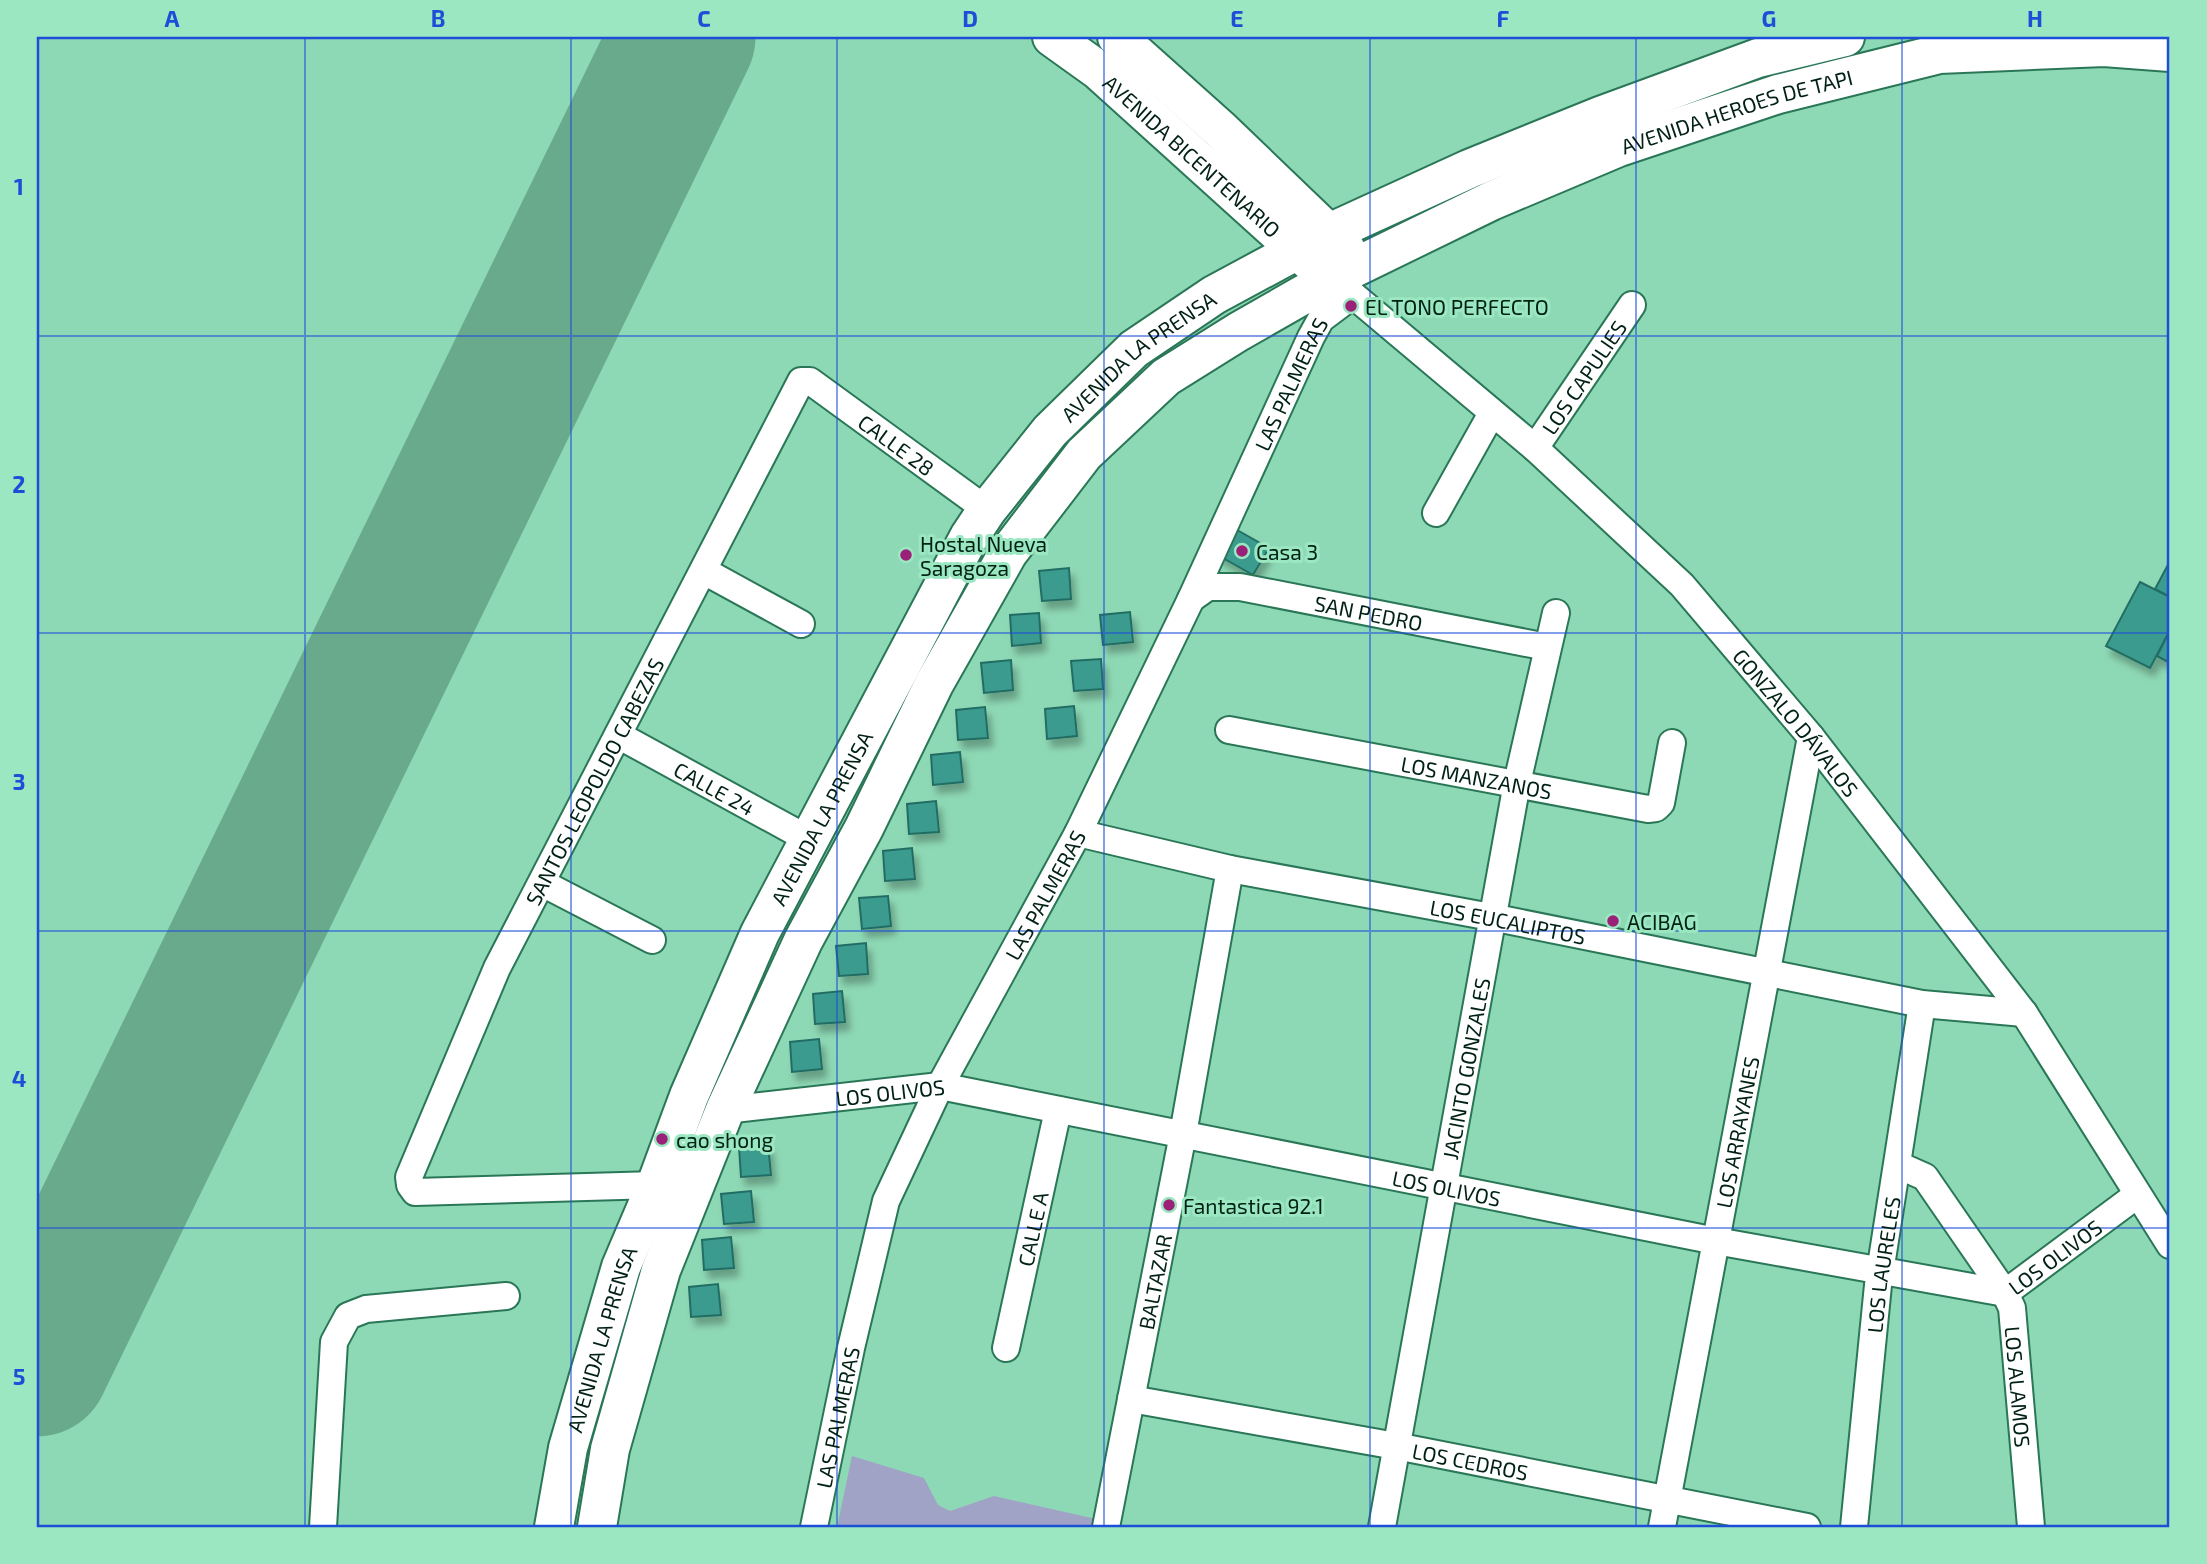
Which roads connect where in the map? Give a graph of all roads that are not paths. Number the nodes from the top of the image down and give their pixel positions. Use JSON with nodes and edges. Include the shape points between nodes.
{"nodes":[{"id":1,"x":1052,"y":37,"type":"edge"},
{"id":2,"x":1117,"y":37,"type":"edge"},
{"id":3,"x":1844,"y":37,"type":"edge"},
{"id":4,"x":2170,"y":52,"type":"edge"},
{"id":5,"x":1313,"y":241,"type":"junction"},
{"id":6,"x":1347,"y":280,"type":"junction"},
{"id":7,"x":1632,"y":305,"type":"dead end"},
{"id":8,"x":805,"y":380,"type":"joint"},
{"id":9,"x":1492,"y":413,"type":"junction"},
{"id":10,"x":1535,"y":448,"type":"junction"},
{"id":11,"x":987,"y":510,"type":"junction"},
{"id":12,"x":1436,"y":513,"type":"dead end"},
{"id":13,"x":704,"y":571,"type":"junction"},
{"id":14,"x":1191,"y":599,"type":"junction"},
{"id":15,"x":1556,"y":613,"type":"dead end"},
{"id":16,"x":801,"y":624,"type":"dead end"},
{"id":17,"x":1547,"y":647,"type":"junction"},
{"id":18,"x":1229,"y":730,"type":"dead end"},
{"id":19,"x":618,"y":735,"type":"junction"},
{"id":20,"x":1811,"y":737,"type":"junction"},
{"id":21,"x":1672,"y":743,"type":"dead end"},
{"id":22,"x":1517,"y":783,"type":"junction"},
{"id":23,"x":1078,"y":833,"type":"junction"},
{"id":24,"x":810,"y":840,"type":"junction"},
{"id":25,"x":1230,"y":869,"type":"junction"},
{"id":26,"x":542,"y":883,"type":"junction"},
{"id":27,"x":1491,"y":918,"type":"junction"},
{"id":28,"x":652,"y":940,"type":"dead end"},
{"id":29,"x":1767,"y":972,"type":"junction"},
{"id":30,"x":1922,"y":1004,"type":"junction"},
{"id":31,"x":2024,"y":1013,"type":"junction"},
{"id":32,"x":940,"y":1086,"type":"junction"},
{"id":33,"x":725,"y":1110,"type":"junction"},
{"id":34,"x":1058,"y":1110,"type":"junction"},
{"id":35,"x":1183,"y":1134,"type":"junction"},
{"id":36,"x":1898,"y":1165,"type":"junction"},
{"id":37,"x":656,"y":1185,"type":"junction"},
{"id":38,"x":1443,"y":1188,"type":"junction"},
{"id":39,"x":2137,"y":1195,"type":"junction"},
{"id":40,"x":1716,"y":1241,"type":"junction"},
{"id":41,"x":2170,"y":1245,"type":"edge"},
{"id":42,"x":1882,"y":1270,"type":"junction"},
{"id":43,"x":2005,"y":1293,"type":"junction"},
{"id":44,"x":506,"y":1296,"type":"dead end"},
{"id":45,"x":1006,"y":1348,"type":"dead end"},
{"id":46,"x":1131,"y":1399,"type":"junction"},
{"id":47,"x":1396,"y":1446,"type":"junction"},
{"id":48,"x":1667,"y":1500,"type":"junction"},
{"id":49,"x":323,"y":1527,"type":"edge"},
{"id":50,"x":554,"y":1527,"type":"edge"},
{"id":51,"x":597,"y":1527,"type":"edge"},
{"id":52,"x":814,"y":1527,"type":"edge"},
{"id":53,"x":1106,"y":1527,"type":"edge"},
{"id":54,"x":1382,"y":1527,"type":"edge"},
{"id":55,"x":1662,"y":1527,"type":"edge"},
{"id":56,"x":1807,"y":1527,"type":"edge"},
{"id":57,"x":1854,"y":1527,"type":"edge"},
{"id":58,"x":2031,"y":1527,"type":"edge"}],
"edges":[{"from":1,"to":5,"type":"main road","name":"AVENIDA BICENTENARIO"},
{"from":2,"to":5,"type":"main road","name":"AVENIDA BICENTENARIO","via":[[1221,130]]},
{"from":3,"to":5,"type":"main road","name":"AVENIDA HEROES DE TAPI","via":[[1758,58],[1601,116],[1469,169]]},
{"from":4,"to":6,"type":"main road","name":"AVENIDA HEROES DE TAPI","via":[[2104,47],[1939,54],[1778,94],[1619,147],[1491,201]]},
{"from":5,"to":6,"type":"main road","name":"AVENIDA BICENTENARIO"},
{"from":5,"to":11,"type":"main road","name":"AVENIDA LA PRENSA","via":[[1214,295],[1134,349],[1050,432]]},
{"from":6,"to":9,"type":"street","name":"GONZALO DÁVALOS"},
{"from":6,"to":14,"type":"street","name":"LAS PALMERAS","via":[[1311,337]]},
{"from":6,"to":33,"type":"main road","name":"AVENIDA LA PRENSA","via":[[1238,332],[1166,377],[1084,454],[1008,553],[934,684],[803,941]]},
{"from":7,"to":10,"type":"street","name":"LOS CAPULIES"},
{"from":8,"to":11,"type":"street","name":"CALLE 28"},
{"from":8,"to":13,"type":"street","name":"SANTOS LEOPOLDO CABEZAS"},
{"from":9,"to":10,"type":"street","name":"GONZALO DÁVALOS"},
{"from":9,"to":12,"type":"street"},
{"from":10,"to":20,"type":"street","name":"GONZALO DÁVALOS","via":[[1682,585]]},
{"from":11,"to":24,"type":"main road","name":"AVENIDA LA PRENSA","via":[[895,674]]},
{"from":13,"to":16,"type":"street"},
{"from":13,"to":19,"type":"street","name":"SANTOS LEOPOLDO CABEZAS"},
{"from":14,"to":17,"type":"street","name":"SAN PEDRO","via":[[1208,587],[1240,587]]},
{"from":14,"to":23,"type":"street","name":"LAS PALMERAS"},
{"from":15,"to":17,"type":"street","name":"JACINTO GONZALES"},
{"from":17,"to":22,"type":"street","name":"JACINTO GONZALES"},
{"from":18,"to":22,"type":"street","name":"LOS MANZANOS"},
{"from":19,"to":24,"type":"street","name":"CALLE 24"},
{"from":19,"to":26,"type":"street","name":"SANTOS LEOPOLDO CABEZAS"},
{"from":20,"to":29,"type":"street","name":"LOS ARRAYANES"},
{"from":20,"to":31,"type":"street","name":"GONZALO DÁVALOS"},
{"from":21,"to":22,"type":"street","name":"LOS MANZANOS","via":[[1661,803],[1656,808]]},
{"from":22,"to":27,"type":"street","name":"JACINTO GONZALES"},
{"from":23,"to":25,"type":"street","name":"LOS EUCALIPTOS"},
{"from":23,"to":32,"type":"street","name":"LAS PALMERAS"},
{"from":24,"to":37,"type":"main road","name":"AVENIDA LA PRENSA","via":[[760,933]]},
{"from":25,"to":27,"type":"street","name":"LOS EUCALIPTOS"},
{"from":25,"to":35,"type":"street","name":"BALTAZAR"},
{"from":26,"to":28,"type":"street"},
{"from":26,"to":37,"type":"street","name":"SANTOS LEOPOLDO CABEZAS","via":[[497,968],[409,1177],[410,1185],[415,1192]]},
{"from":27,"to":29,"type":"street","name":"LOS EUCALIPTOS"},
{"from":27,"to":38,"type":"street","name":"JACINTO GONZALES"},
{"from":29,"to":30,"type":"street","name":"LOS EUCALIPTOS"},
{"from":29,"to":40,"type":"street","name":"LOS ARRAYANES"},
{"from":30,"to":31,"type":"street","name":"LOS EUCALIPTOS"},
{"from":30,"to":36,"type":"street","name":"LOS LAURELES"},
{"from":31,"to":39,"type":"street","name":"GONZALO DÁVALOS"},
{"from":32,"to":33,"type":"street","name":"LOS OLIVOS"},
{"from":32,"to":34,"type":"street","name":"LOS OLIVOS"},
{"from":32,"to":52,"type":"street","name":"LAS PALMERAS","via":[[886,1201]]},
{"from":33,"to":51,"type":"main road","name":"AVENIDA LA PRENSA","via":[[661,1270],[610,1449]]},
{"from":34,"to":35,"type":"street","name":"LOS OLIVOS"},
{"from":34,"to":45,"type":"street","name":"CALLE A"},
{"from":35,"to":38,"type":"street","name":"LOS OLIVOS"},
{"from":35,"to":46,"type":"street","name":"BALTAZAR"},
{"from":36,"to":42,"type":"street","name":"LOS LAURELES"},
{"from":36,"to":43,"type":"street","name":"LOS ALAMOS","via":[[1925,1177]]},
{"from":37,"to":50,"type":"main road","name":"AVENIDA LA PRENSA","via":[[621,1267],[568,1448]]},
{"from":38,"to":40,"type":"street","name":"LOS OLIVOS"},
{"from":38,"to":47,"type":"street","name":"JACINTO GONZALES"},
{"from":39,"to":41,"type":"street","name":"GONZALO DÁVALOS"},
{"from":39,"to":43,"type":"street","name":"LOS OLIVOS"},
{"from":40,"to":42,"type":"street","name":"LOS OLIVOS"},
{"from":40,"to":48,"type":"street","name":"LOS ARRAYANES"},
{"from":42,"to":43,"type":"street","name":"LOS OLIVOS"},
{"from":42,"to":57,"type":"street","name":"LOS LAURELES"},
{"from":43,"to":58,"type":"street","name":"LOS ALAMOS","via":[[2012,1308]]},
{"from":44,"to":49,"type":"street","via":[[366,1309],[348,1316],[334,1342]]},
{"from":46,"to":47,"type":"street","name":"LOS CEDROS"},
{"from":46,"to":53,"type":"street","name":"BALTAZAR"},
{"from":47,"to":48,"type":"street","name":"LOS CEDROS"},
{"from":47,"to":54,"type":"street","name":"JACINTO GONZALES"},
{"from":48,"to":55,"type":"street","name":"LOS ARRAYANES"},
{"from":48,"to":56,"type":"street","name":"LOS CEDROS"}]}
